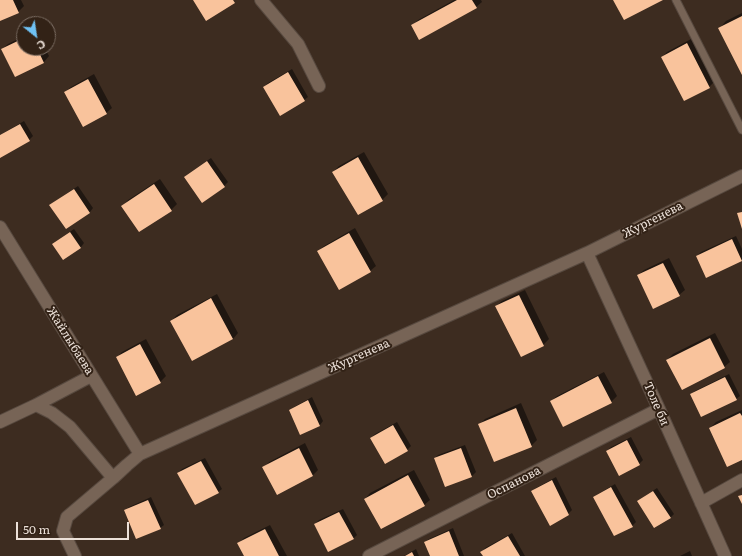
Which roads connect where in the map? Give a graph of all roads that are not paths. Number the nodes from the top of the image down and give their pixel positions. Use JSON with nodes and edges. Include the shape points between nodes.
{"nodes":[{"id":1,"x":260,"y":0,"type":"edge"},
{"id":2,"x":676,"y":0,"type":"edge"},
{"id":3,"x":320,"y":86,"type":"dead end"},
{"id":4,"x":742,"y":130,"type":"edge"},
{"id":5,"x":742,"y":176,"type":"edge"},
{"id":6,"x":0,"y":227,"type":"edge"},
{"id":7,"x":586,"y":253,"type":"junction"},
{"id":8,"x":92,"y":376,"type":"junction"},
{"id":9,"x":36,"y":405,"type":"junction"},
{"id":10,"x":659,"y":409,"type":"junction"},
{"id":11,"x":0,"y":422,"type":"edge"},
{"id":12,"x":140,"y":454,"type":"junction"},
{"id":13,"x":113,"y":478,"type":"junction"},
{"id":14,"x":742,"y":480,"type":"edge"},
{"id":15,"x":701,"y":503,"type":"junction"},
{"id":16,"x":76,"y":556,"type":"edge"},
{"id":17,"x":369,"y":556,"type":"edge"},
{"id":18,"x":725,"y":556,"type":"edge"}],
"edges":[{"from":1,"to":3,"type":"street","via":[[298,44]]},
{"from":2,"to":4,"type":"lane"},
{"from":5,"to":7,"type":"street","name":"Жургенева"},
{"from":6,"to":8,"type":"street","name":"Жайлыбаева"},
{"from":7,"to":10,"type":"street","name":"Толе би"},
{"from":7,"to":12,"type":"street","name":"Жургенева"},
{"from":8,"to":9,"type":"street"},
{"from":8,"to":12,"type":"street","name":"Жайлыбаева"},
{"from":9,"to":11,"type":"street"},
{"from":9,"to":13,"type":"street","via":[[70,427]]},
{"from":10,"to":15,"type":"street","name":"Толе би"},
{"from":10,"to":17,"type":"street","name":"Оспанова"},
{"from":12,"to":13,"type":"street","name":"Жургенева"},
{"from":13,"to":16,"type":"street","name":"Жургенева","via":[[67,517],[63,531]]},
{"from":14,"to":15,"type":"street"},
{"from":15,"to":18,"type":"street","name":"Толе би"}]}
